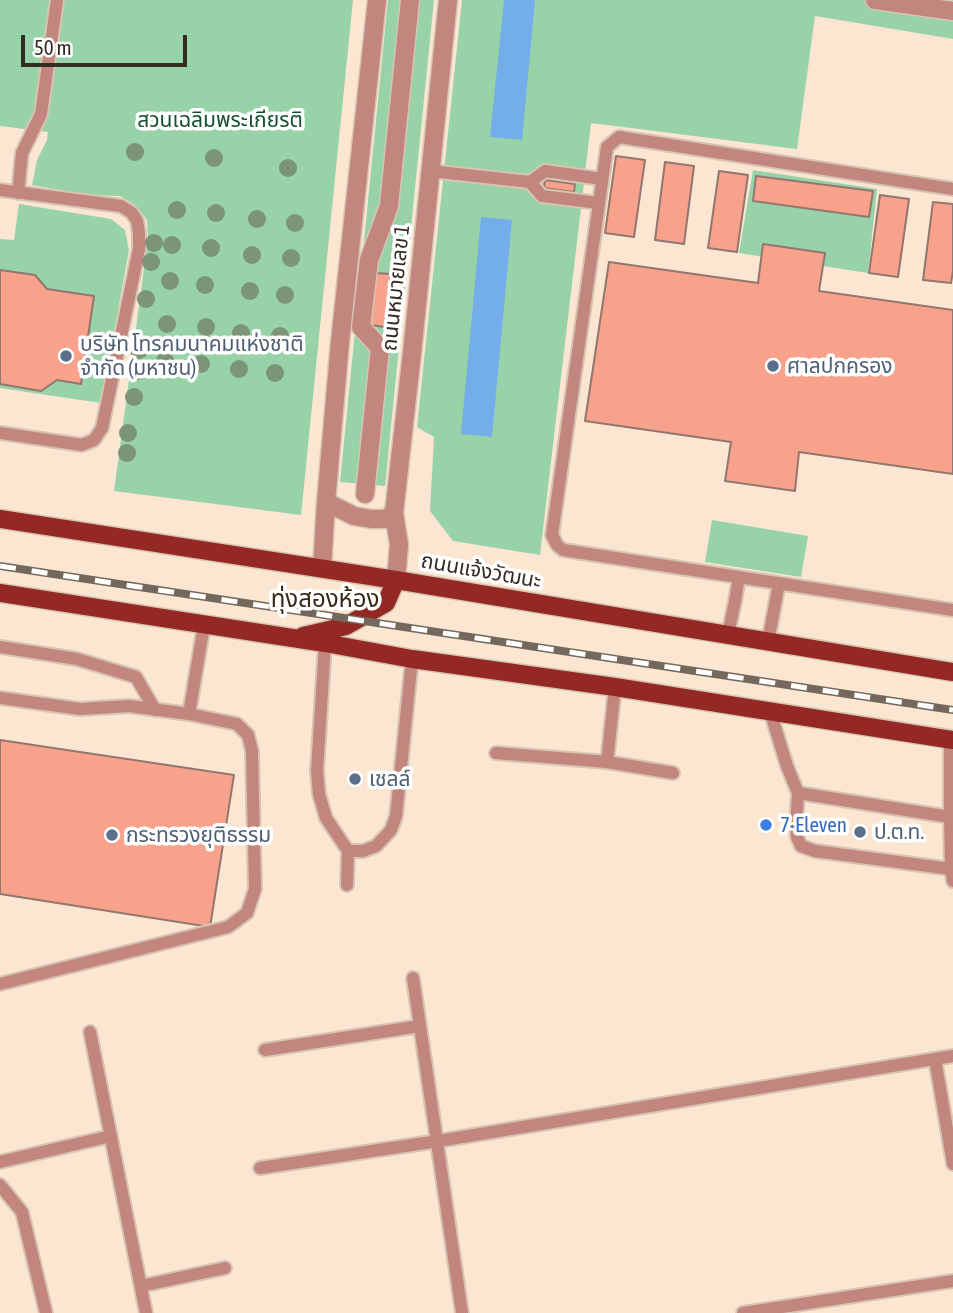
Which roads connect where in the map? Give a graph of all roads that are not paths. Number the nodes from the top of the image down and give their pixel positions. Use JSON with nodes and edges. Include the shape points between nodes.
{"nodes":[{"id":1,"x":57,"y":0,"type":"edge"},
{"id":2,"x":377,"y":0,"type":"edge"},
{"id":3,"x":410,"y":0,"type":"edge"},
{"id":4,"x":448,"y":0,"type":"edge"},
{"id":5,"x":875,"y":0,"type":"edge"},
{"id":6,"x":953,"y":11,"type":"edge"},
{"id":7,"x":430,"y":171,"type":"junction"},
{"id":8,"x":602,"y":179,"type":"junction"},
{"id":9,"x":530,"y":182,"type":"junction"},
{"id":10,"x":953,"y":189,"type":"edge"},
{"id":11,"x":0,"y":190,"type":"edge"},
{"id":12,"x":18,"y":192,"type":"junction"},
{"id":13,"x":599,"y":203,"type":"junction"},
{"id":14,"x":0,"y":433,"type":"edge"},
{"id":15,"x":365,"y":494,"type":"dead end"},
{"id":16,"x":326,"y":502,"type":"junction"},
{"id":17,"x":394,"y":513,"type":"junction"},
{"id":18,"x":0,"y":519,"type":"edge"},
{"id":19,"x":322,"y":568,"type":"junction"},
{"id":20,"x":738,"y":577,"type":"junction"},
{"id":21,"x":396,"y":580,"type":"junction"},
{"id":22,"x":779,"y":583,"type":"junction"},
{"id":23,"x":0,"y":593,"type":"edge"},
{"id":24,"x":953,"y":610,"type":"edge"},
{"id":25,"x":204,"y":625,"type":"junction"},
{"id":26,"x":728,"y":635,"type":"junction"},
{"id":27,"x":291,"y":638,"type":"junction"},
{"id":28,"x":768,"y":642,"type":"junction"},
{"id":29,"x":325,"y":643,"type":"junction"},
{"id":30,"x":0,"y":647,"type":"edge"},
{"id":31,"x":412,"y":659,"type":"junction"},
{"id":32,"x":953,"y":672,"type":"edge"},
{"id":33,"x":615,"y":687,"type":"junction"},
{"id":34,"x":0,"y":698,"type":"edge"},
{"id":35,"x":155,"y":710,"type":"junction"},
{"id":36,"x":770,"y":711,"type":"junction"},
{"id":37,"x":188,"y":714,"type":"junction"},
{"id":38,"x":951,"y":740,"type":"edge"},
{"id":39,"x":496,"y":753,"type":"dead end"},
{"id":40,"x":607,"y":762,"type":"junction"},
{"id":41,"x":673,"y":773,"type":"dead end"},
{"id":42,"x":798,"y":793,"type":"junction"},
{"id":43,"x":950,"y":817,"type":"junction"},
{"id":44,"x":348,"y":852,"type":"junction"},
{"id":45,"x":952,"y":875,"type":"edge"},
{"id":46,"x":347,"y":885,"type":"dead end"},
{"id":47,"x":414,"y":978,"type":"dead end"},
{"id":48,"x":0,"y":984,"type":"edge"},
{"id":49,"x":420,"y":1026,"type":"junction"},
{"id":50,"x":90,"y":1032,"type":"dead end"},
{"id":51,"x":265,"y":1049,"type":"dead end"},
{"id":52,"x":953,"y":1056,"type":"edge"},
{"id":53,"x":935,"y":1059,"type":"junction"},
{"id":54,"x":111,"y":1136,"type":"junction"},
{"id":55,"x":438,"y":1141,"type":"junction"},
{"id":56,"x":0,"y":1162,"type":"edge"},
{"id":57,"x":953,"y":1164,"type":"edge"},
{"id":58,"x":260,"y":1168,"type":"dead end"},
{"id":59,"x":0,"y":1185,"type":"edge"},
{"id":60,"x":225,"y":1268,"type":"dead end"},
{"id":61,"x":953,"y":1280,"type":"edge"},
{"id":62,"x":141,"y":1286,"type":"junction"},
{"id":63,"x":792,"y":1309,"type":"edge"},
{"id":64,"x":46,"y":1313,"type":"edge"},
{"id":65,"x":146,"y":1313,"type":"edge"},
{"id":66,"x":462,"y":1313,"type":"edge"},
{"id":67,"x":743,"y":1313,"type":"edge"}],
"edges":[{"from":1,"to":12,"type":"lane","via":[[41,114],[22,153]]},
{"from":2,"to":16,"type":"street"},
{"from":3,"to":15,"type":"street","name":"ถนนหมายเลข 1","via":[[389,206],[369,260],[361,327],[380,348]]},
{"from":4,"to":7,"type":"street","name":"ถนนหมายเลข 1"},
{"from":5,"to":6,"type":"street"},
{"from":7,"to":9,"type":"lane"},
{"from":7,"to":17,"type":"street","name":"ถนนหมายเลข 1"},
{"from":8,"to":9,"type":"lane","via":[[545,172]]},
{"from":8,"to":10,"type":"lane","via":[[607,147],[620,137]]},
{"from":8,"to":13,"type":"lane"},
{"from":9,"to":13,"type":"lane","via":[[542,196]]},
{"from":11,"to":12,"type":"lane"},
{"from":12,"to":14,"type":"lane","via":[[121,206],[137,220],[139,249],[102,428],[94,440],[82,445]]},
{"from":13,"to":20,"type":"lane","via":[[552,535],[563,550]]},
{"from":16,"to":17,"type":"street","via":[[370,519],[386,519]]},
{"from":16,"to":19,"type":"street"},
{"from":17,"to":21,"type":"street","name":"ถนนหมายเลข 1","via":[[399,545]]},
{"from":18,"to":19,"type":"main road","name":"ถนนแจ้งวัฒนะ"},
{"from":19,"to":21,"type":"main road","name":"ถนนแจ้งวัฒนะ"},
{"from":20,"to":22,"type":"lane"},
{"from":20,"to":26,"type":"lane"},
{"from":21,"to":26,"type":"main road","name":"ถนนแจ้งวัฒนะ"},
{"from":21,"to":27,"type":"main road","via":[[386,603],[346,626]]},
{"from":22,"to":24,"type":"lane"},
{"from":22,"to":28,"type":"lane"},
{"from":23,"to":25,"type":"main road"},
{"from":25,"to":27,"type":"main road"},
{"from":25,"to":37,"type":"lane"},
{"from":26,"to":28,"type":"main road","name":"ถนนแจ้งวัฒนะ"},
{"from":27,"to":29,"type":"main road"},
{"from":28,"to":32,"type":"main road","name":"ถนนแจ้งวัฒนะ"},
{"from":29,"to":31,"type":"main road"},
{"from":29,"to":44,"type":"lane","via":[[319,794],[326,818]]},
{"from":30,"to":35,"type":"lane","via":[[77,659],[136,677]]},
{"from":31,"to":33,"type":"main road"},
{"from":31,"to":44,"type":"lane","via":[[396,816],[391,830],[376,846]]},
{"from":33,"to":36,"type":"main road"},
{"from":33,"to":40,"type":"lane"},
{"from":34,"to":35,"type":"lane","via":[[80,709],[128,706]]},
{"from":35,"to":37,"type":"lane"},
{"from":36,"to":38,"type":"main road"},
{"from":36,"to":42,"type":"lane"},
{"from":37,"to":48,"type":"lane","via":[[237,724],[248,735],[255,889],[247,913],[228,927]]},
{"from":38,"to":43,"type":"lane"},
{"from":39,"to":40,"type":"lane"},
{"from":40,"to":41,"type":"lane"},
{"from":42,"to":43,"type":"lane"},
{"from":42,"to":45,"type":"lane","via":[[796,825],[801,846]]},
{"from":43,"to":45,"type":"lane"},
{"from":44,"to":46,"type":"lane"},
{"from":47,"to":49,"type":"lane"},
{"from":49,"to":51,"type":"lane"},
{"from":49,"to":55,"type":"lane"},
{"from":50,"to":54,"type":"lane"},
{"from":52,"to":53,"type":"lane"},
{"from":53,"to":55,"type":"lane"},
{"from":53,"to":57,"type":"lane"},
{"from":54,"to":56,"type":"lane"},
{"from":54,"to":62,"type":"lane"},
{"from":55,"to":58,"type":"lane"},
{"from":55,"to":66,"type":"lane"},
{"from":59,"to":64,"type":"lane","via":[[22,1212]]},
{"from":60,"to":62,"type":"lane"},
{"from":61,"to":63,"type":"lane"},
{"from":62,"to":65,"type":"lane"},
{"from":63,"to":67,"type":"lane"}]}
